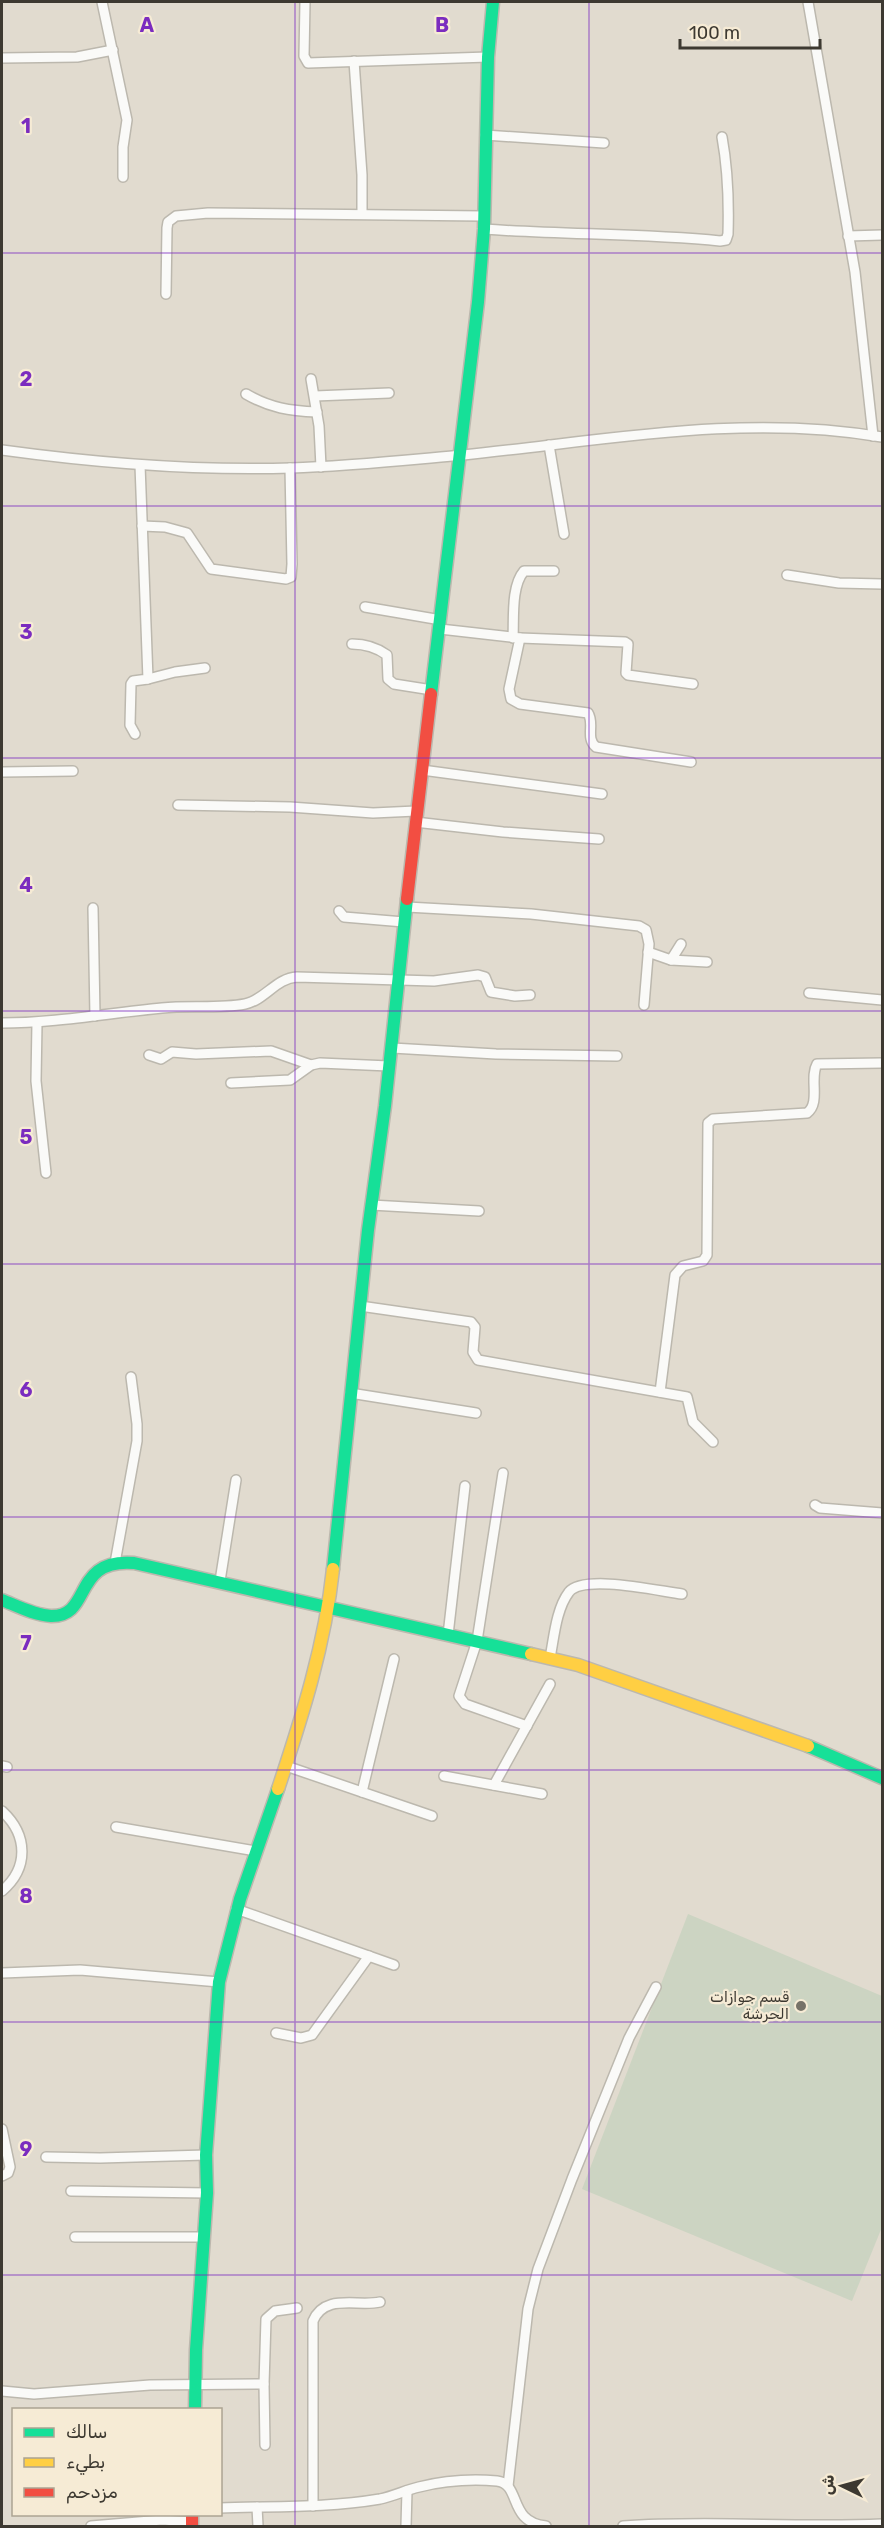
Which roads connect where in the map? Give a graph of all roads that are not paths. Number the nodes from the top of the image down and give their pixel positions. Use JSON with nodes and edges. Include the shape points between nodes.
{"nodes":[{"id":1,"x":102,"y":2,"type":"edge"},
{"id":2,"x":305,"y":2,"type":"edge"},
{"id":3,"x":493,"y":2,"type":"edge"},
{"id":4,"x":808,"y":2,"type":"edge"},
{"id":5,"x":113,"y":50,"type":"junction"},
{"id":6,"x":488,"y":57,"type":"junction"},
{"id":7,"x":2,"y":58,"type":"edge"},
{"id":8,"x":354,"y":61,"type":"junction"},
{"id":9,"x":485,"y":135,"type":"junction"},
{"id":10,"x":722,"y":137,"type":"dead end"},
{"id":11,"x":604,"y":143,"type":"dead end"},
{"id":12,"x":123,"y":177,"type":"dead end"},
{"id":13,"x":362,"y":214,"type":"junction"},
{"id":14,"x":483,"y":216,"type":"junction"},
{"id":15,"x":484,"y":230,"type":"junction"},
{"id":16,"x":882,"y":235,"type":"edge"},
{"id":17,"x":848,"y":236,"type":"junction"},
{"id":18,"x":166,"y":294,"type":"dead end"},
{"id":19,"x":311,"y":379,"type":"dead end"},
{"id":20,"x":389,"y":393,"type":"dead end"},
{"id":21,"x":246,"y":394,"type":"dead end"},
{"id":22,"x":315,"y":396,"type":"junction"},
{"id":23,"x":317,"y":412,"type":"junction"},
{"id":24,"x":878,"y":436,"type":"edge"},
{"id":25,"x":549,"y":446,"type":"junction"},
{"id":26,"x":2,"y":450,"type":"edge"},
{"id":27,"x":459,"y":455,"type":"junction"},
{"id":28,"x":140,"y":465,"type":"junction"},
{"id":29,"x":321,"y":467,"type":"junction"},
{"id":30,"x":290,"y":468,"type":"junction"},
{"id":31,"x":142,"y":526,"type":"junction"},
{"id":32,"x":564,"y":534,"type":"dead end"},
{"id":33,"x":554,"y":571,"type":"dead end"},
{"id":34,"x":787,"y":575,"type":"dead end"},
{"id":35,"x":882,"y":584,"type":"edge"},
{"id":36,"x":365,"y":607,"type":"dead end"},
{"id":37,"x":440,"y":625,"type":"junction"},
{"id":38,"x":517,"y":638,"type":"junction"},
{"id":39,"x":352,"y":644,"type":"dead end"},
{"id":40,"x":205,"y":668,"type":"dead end"},
{"id":41,"x":148,"y":679,"type":"junction"},
{"id":42,"x":693,"y":684,"type":"dead end"},
{"id":43,"x":432,"y":690,"type":"junction"},
{"id":44,"x":135,"y":734,"type":"dead end"},
{"id":45,"x":691,"y":762,"type":"dead end"},
{"id":46,"x":422,"y":770,"type":"junction"},
{"id":47,"x":73,"y":771,"type":"dead end"},
{"id":48,"x":2,"y":772,"type":"edge"},
{"id":49,"x":602,"y":794,"type":"dead end"},
{"id":50,"x":178,"y":806,"type":"dead end"},
{"id":51,"x":415,"y":817,"type":"junction"},
{"id":52,"x":599,"y":839,"type":"dead end"},
{"id":53,"x":407,"y":907,"type":"junction"},
{"id":54,"x":93,"y":908,"type":"dead end"},
{"id":55,"x":339,"y":911,"type":"dead end"},
{"id":56,"x":404,"y":922,"type":"junction"},
{"id":57,"x":681,"y":944,"type":"dead end"},
{"id":58,"x":648,"y":952,"type":"junction"},
{"id":59,"x":670,"y":960,"type":"junction"},
{"id":60,"x":706,"y":962,"type":"dead end"},
{"id":61,"x":399,"y":981,"type":"junction"},
{"id":62,"x":809,"y":993,"type":"dead end"},
{"id":63,"x":530,"y":995,"type":"dead end"},
{"id":64,"x":882,"y":1000,"type":"edge"},
{"id":65,"x":644,"y":1005,"type":"dead end"},
{"id":66,"x":95,"y":1017,"type":"junction"},
{"id":67,"x":2,"y":1023,"type":"edge"},
{"id":68,"x":37,"y":1023,"type":"junction"},
{"id":69,"x":392,"y":1048,"type":"junction"},
{"id":70,"x":149,"y":1055,"type":"dead end"},
{"id":71,"x":616,"y":1056,"type":"dead end"},
{"id":72,"x":882,"y":1063,"type":"edge"},
{"id":73,"x":311,"y":1065,"type":"junction"},
{"id":74,"x":389,"y":1066,"type":"junction"},
{"id":75,"x":231,"y":1083,"type":"dead end"},
{"id":76,"x":46,"y":1173,"type":"dead end"},
{"id":77,"x":371,"y":1205,"type":"junction"},
{"id":78,"x":479,"y":1211,"type":"dead end"},
{"id":79,"x":360,"y":1306,"type":"junction"},
{"id":80,"x":131,"y":1377,"type":"dead end"},
{"id":81,"x":660,"y":1392,"type":"junction"},
{"id":82,"x":350,"y":1393,"type":"junction"},
{"id":83,"x":476,"y":1413,"type":"dead end"},
{"id":84,"x":713,"y":1442,"type":"dead end"},
{"id":85,"x":503,"y":1473,"type":"dead end"},
{"id":86,"x":237,"y":1480,"type":"dead end"},
{"id":87,"x":465,"y":1486,"type":"dead end"},
{"id":88,"x":815,"y":1505,"type":"dead end"},
{"id":89,"x":882,"y":1513,"type":"edge"},
{"id":90,"x":115,"y":1563,"type":"junction"},
{"id":91,"x":220,"y":1581,"type":"junction"},
{"id":92,"x":682,"y":1594,"type":"dead end"},
{"id":93,"x":2,"y":1600,"type":"edge"},
{"id":94,"x":329,"y":1609,"type":"junction"},
{"id":95,"x":448,"y":1635,"type":"junction"},
{"id":96,"x":477,"y":1641,"type":"junction"},
{"id":97,"x":550,"y":1658,"type":"junction"},
{"id":98,"x":394,"y":1659,"type":"dead end"},
{"id":99,"x":550,"y":1684,"type":"dead end"},
{"id":100,"x":526,"y":1726,"type":"junction"},
{"id":101,"x":286,"y":1766,"type":"junction"},
{"id":102,"x":444,"y":1776,"type":"dead end"},
{"id":103,"x":882,"y":1778,"type":"edge"},
{"id":104,"x":494,"y":1785,"type":"junction"},
{"id":105,"x":362,"y":1792,"type":"junction"},
{"id":106,"x":542,"y":1794,"type":"dead end"},
{"id":107,"x":2,"y":1811,"type":"edge"},
{"id":108,"x":432,"y":1816,"type":"dead end"},
{"id":109,"x":116,"y":1827,"type":"dead end"},
{"id":110,"x":256,"y":1851,"type":"junction"},
{"id":111,"x":2,"y":1891,"type":"edge"},
{"id":112,"x":236,"y":1909,"type":"junction"},
{"id":113,"x":369,"y":1956,"type":"junction"},
{"id":114,"x":394,"y":1965,"type":"dead end"},
{"id":115,"x":2,"y":1973,"type":"edge"},
{"id":116,"x":219,"y":1982,"type":"junction"},
{"id":117,"x":656,"y":1988,"type":"dead end"},
{"id":118,"x":276,"y":2033,"type":"dead end"},
{"id":119,"x":2,"y":2129,"type":"edge"},
{"id":120,"x":206,"y":2155,"type":"junction"},
{"id":121,"x":46,"y":2157,"type":"dead end"},
{"id":122,"x":2,"y":2176,"type":"edge"},
{"id":123,"x":71,"y":2191,"type":"dead end"},
{"id":124,"x":207,"y":2193,"type":"junction"},
{"id":125,"x":75,"y":2237,"type":"dead end"},
{"id":126,"x":204,"y":2237,"type":"junction"},
{"id":127,"x":380,"y":2302,"type":"dead end"},
{"id":128,"x":297,"y":2308,"type":"dead end"},
{"id":129,"x":196,"y":2385,"type":"junction"},
{"id":130,"x":264,"y":2385,"type":"junction"},
{"id":131,"x":2,"y":2391,"type":"edge"},
{"id":132,"x":195,"y":2408,"type":"edge"},
{"id":133,"x":265,"y":2445,"type":"dead end"},
{"id":134,"x":508,"y":2486,"type":"junction"},
{"id":135,"x":407,"y":2491,"type":"junction"},
{"id":136,"x":313,"y":2506,"type":"junction"},
{"id":137,"x":257,"y":2507,"type":"junction"},
{"id":138,"x":222,"y":2508,"type":"edge"},
{"id":139,"x":192,"y":2521,"type":"edge"},
{"id":140,"x":882,"y":2523,"type":"edge"},
{"id":141,"x":91,"y":2526,"type":"edge"},
{"id":142,"x":258,"y":2526,"type":"edge"},
{"id":143,"x":406,"y":2526,"type":"edge"},
{"id":144,"x":546,"y":2526,"type":"edge"},
{"id":145,"x":624,"y":2526,"type":"edge"}],
"edges":[{"from":1,"to":5,"type":"street"},
{"from":2,"to":8,"type":"street","via":[[306,61]]},
{"from":3,"to":6,"type":"street"},
{"from":4,"to":17,"type":"street"},
{"from":5,"to":7,"type":"street","via":[[77,57]]},
{"from":5,"to":12,"type":"street","via":[[127,120]]},
{"from":6,"to":8,"type":"street"},
{"from":6,"to":9,"type":"street"},
{"from":8,"to":13,"type":"street"},
{"from":9,"to":11,"type":"street"},
{"from":9,"to":14,"type":"street"},
{"from":10,"to":15,"type":"street","via":[[728,169],[726,240]]},
{"from":13,"to":14,"type":"street"},
{"from":13,"to":18,"type":"street","via":[[176,216],[168,222]]},
{"from":14,"to":15,"type":"street"},
{"from":15,"to":27,"type":"street"},
{"from":16,"to":17,"type":"street"},
{"from":17,"to":24,"type":"street"},
{"from":19,"to":22,"type":"street"},
{"from":20,"to":22,"type":"street"},
{"from":21,"to":23,"type":"street","via":[[286,411]]},
{"from":22,"to":23,"type":"street"},
{"from":23,"to":29,"type":"street"},
{"from":24,"to":25,"type":"street","via":[[813,428],[749,428]]},
{"from":25,"to":27,"type":"street"},
{"from":25,"to":32,"type":"street"},
{"from":26,"to":28,"type":"street","via":[[84,462]]},
{"from":27,"to":29,"type":"street"},
{"from":27,"to":37,"type":"street"},
{"from":28,"to":30,"type":"street"},
{"from":28,"to":31,"type":"street"},
{"from":29,"to":30,"type":"street"},
{"from":30,"to":31,"type":"street","via":[[292,564],[291,577],[286,579],[211,569],[187,533]]},
{"from":31,"to":41,"type":"street"},
{"from":33,"to":38,"type":"street","via":[[528,570],[521,575],[517,585]]},
{"from":34,"to":35,"type":"street","via":[[839,583]]},
{"from":36,"to":37,"type":"street"},
{"from":37,"to":38,"type":"street"},
{"from":37,"to":43,"type":"street"},
{"from":38,"to":42,"type":"street","via":[[625,642],[628,675]]},
{"from":38,"to":45,"type":"street","via":[[509,689],[515,702],[588,713],[590,737],[596,747]]},
{"from":39,"to":43,"type":"street","via":[[378,648],[387,655],[388,679],[394,684]]},
{"from":40,"to":41,"type":"street"},
{"from":41,"to":44,"type":"street","via":[[131,684],[130,725]]},
{"from":43,"to":46,"type":"street"},
{"from":46,"to":49,"type":"street"},
{"from":46,"to":51,"type":"street"},
{"from":47,"to":48,"type":"street"},
{"from":50,"to":51,"type":"street","via":[[290,807]]},
{"from":51,"to":52,"type":"street","via":[[503,832]]},
{"from":51,"to":53,"type":"street"},
{"from":53,"to":56,"type":"street"},
{"from":53,"to":58,"type":"street","via":[[633,924],[646,930]]},
{"from":54,"to":66,"type":"street"},
{"from":55,"to":56,"type":"street","via":[[344,917]]},
{"from":56,"to":61,"type":"street"},
{"from":57,"to":59,"type":"street"},
{"from":58,"to":59,"type":"street"},
{"from":58,"to":65,"type":"street"},
{"from":59,"to":60,"type":"street"},
{"from":61,"to":63,"type":"street","via":[[448,981],[481,975],[491,992]]},
{"from":61,"to":66,"type":"street","via":[[293,977],[248,1003]]},
{"from":61,"to":69,"type":"street"},
{"from":62,"to":64,"type":"street"},
{"from":66,"to":68,"type":"street"},
{"from":67,"to":68,"type":"street"},
{"from":68,"to":76,"type":"street","via":[[36,1081]]},
{"from":69,"to":71,"type":"street"},
{"from":69,"to":74,"type":"street"},
{"from":70,"to":73,"type":"street","via":[[161,1059],[172,1052],[271,1051]]},
{"from":72,"to":81,"type":"street","via":[[817,1064],[813,1105],[807,1113],[713,1119],[708,1123],[706,1255],[703,1261],[679,1268],[675,1275]]},
{"from":73,"to":74,"type":"street"},
{"from":73,"to":75,"type":"street","via":[[290,1080]]},
{"from":74,"to":77,"type":"street"},
{"from":77,"to":78,"type":"street"},
{"from":77,"to":79,"type":"street"},
{"from":79,"to":81,"type":"street","via":[[473,1323],[473,1352],[478,1360]]},
{"from":79,"to":82,"type":"street"},
{"from":80,"to":90,"type":"street","via":[[137,1441]]},
{"from":81,"to":84,"type":"street","via":[[687,1397],[693,1422]]},
{"from":82,"to":83,"type":"street"},
{"from":82,"to":94,"type":"street"},
{"from":85,"to":96,"type":"street"},
{"from":86,"to":91,"type":"street"},
{"from":87,"to":95,"type":"street"},
{"from":88,"to":89,"type":"street"},
{"from":90,"to":91,"type":"street","via":[[145,1565]]},
{"from":90,"to":93,"type":"street","via":[[100,1567],[66,1614],[52,1616]]},
{"from":91,"to":94,"type":"street"},
{"from":92,"to":97,"type":"street","via":[[601,1584],[577,1586],[563,1602]]},
{"from":94,"to":95,"type":"street"},
{"from":94,"to":101,"type":"street","via":[[313,1679]]},
{"from":95,"to":96,"type":"street"},
{"from":96,"to":97,"type":"street"},
{"from":96,"to":100,"type":"street","via":[[461,1686],[460,1701]]},
{"from":97,"to":103,"type":"street","via":[[696,1704]]},
{"from":98,"to":105,"type":"street"},
{"from":99,"to":100,"type":"street"},
{"from":100,"to":104,"type":"street"},
{"from":101,"to":105,"type":"street"},
{"from":101,"to":110,"type":"street"},
{"from":102,"to":104,"type":"street"},
{"from":104,"to":106,"type":"street"},
{"from":105,"to":108,"type":"street"},
{"from":107,"to":111,"type":"street","via":[[18,1832],[22,1858],[18,1874]]},
{"from":109,"to":110,"type":"street"},
{"from":110,"to":112,"type":"street"},
{"from":112,"to":113,"type":"street"},
{"from":112,"to":116,"type":"street"},
{"from":113,"to":114,"type":"street"},
{"from":113,"to":118,"type":"street","via":[[312,2035],[301,2038]]},
{"from":115,"to":116,"type":"street","via":[[80,1970]]},
{"from":116,"to":120,"type":"street"},
{"from":117,"to":134,"type":"street","via":[[629,2038],[538,2269],[528,2309]]},
{"from":119,"to":122,"type":"street","via":[[10,2167]]},
{"from":120,"to":121,"type":"street"},
{"from":120,"to":124,"type":"street"},
{"from":123,"to":124,"type":"street"},
{"from":124,"to":126,"type":"street"},
{"from":125,"to":126,"type":"street"},
{"from":126,"to":129,"type":"street"},
{"from":127,"to":136,"type":"street","via":[[328,2305],[313,2321]]},
{"from":128,"to":130,"type":"street","via":[[275,2311],[266,2319]]},
{"from":129,"to":130,"type":"street"},
{"from":129,"to":131,"type":"street","via":[[34,2394]]},
{"from":129,"to":132,"type":"street"},
{"from":130,"to":133,"type":"street"},
{"from":134,"to":135,"type":"street","via":[[501,2481],[488,2481],[432,2484]]},
{"from":134,"to":144,"type":"street","via":[[522,2516],[537,2526]]},
{"from":135,"to":136,"type":"street"},
{"from":135,"to":143,"type":"street"},
{"from":136,"to":137,"type":"street"},
{"from":137,"to":138,"type":"street"},
{"from":137,"to":142,"type":"street"},
{"from":139,"to":141,"type":"street"},
{"from":140,"to":145,"type":"street"}]}
